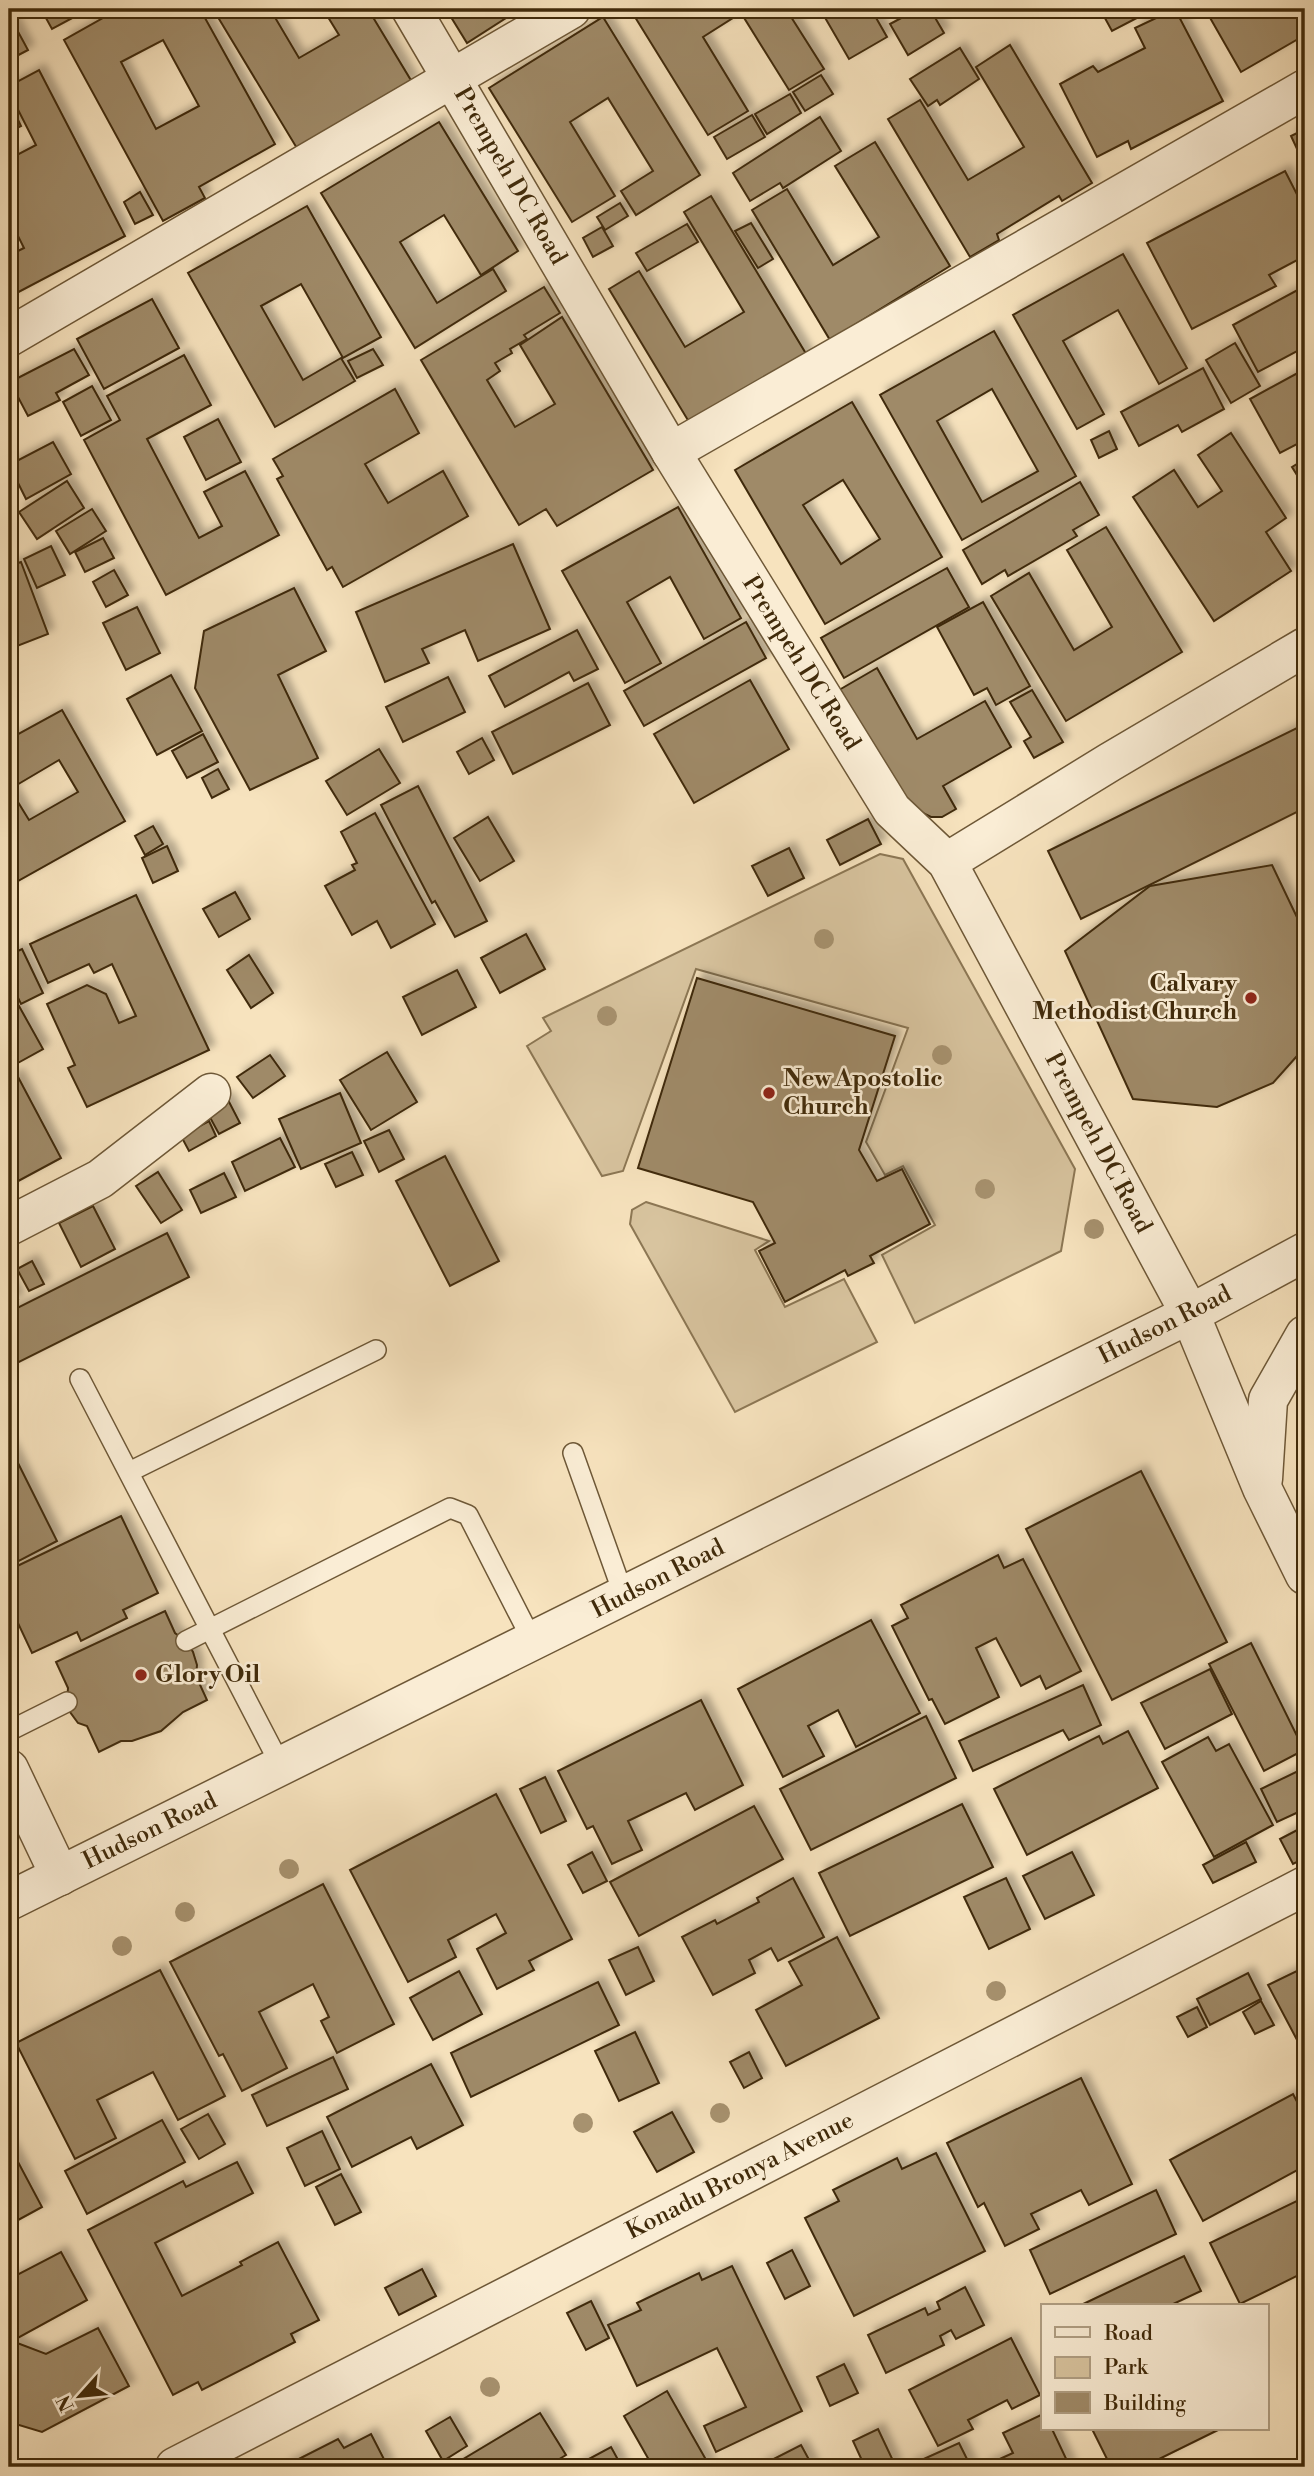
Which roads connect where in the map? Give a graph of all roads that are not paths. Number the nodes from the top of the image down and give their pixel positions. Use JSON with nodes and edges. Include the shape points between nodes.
{"nodes":[{"id":1,"x":411,"y":9,"type":"edge"},
{"id":2,"x":570,"y":9,"type":"edge"},
{"id":3,"x":454,"y":79,"type":"junction"},
{"id":4,"x":1305,"y":89,"type":"edge"},
{"id":5,"x":9,"y":337,"type":"edge"},
{"id":6,"x":671,"y":452,"type":"junction"},
{"id":7,"x":1305,"y":647,"type":"edge"},
{"id":8,"x":947,"y":862,"type":"junction"},
{"id":9,"x":211,"y":1093,"type":"dead end"},
{"id":10,"x":9,"y":1226,"type":"edge"},
{"id":11,"x":1305,"y":1252,"type":"edge"},
{"id":12,"x":1190,"y":1314,"type":"junction"},
{"id":13,"x":1305,"y":1335,"type":"edge"},
{"id":14,"x":376,"y":1350,"type":"dead end"},
{"id":15,"x":80,"y":1379,"type":"dead end"},
{"id":16,"x":573,"y":1453,"type":"dead end"},
{"id":17,"x":129,"y":1472,"type":"junction"},
{"id":18,"x":1262,"y":1488,"type":"junction"},
{"id":19,"x":1305,"y":1575,"type":"edge"},
{"id":20,"x":624,"y":1596,"type":"junction"},
{"id":21,"x":209,"y":1629,"type":"junction"},
{"id":22,"x":186,"y":1641,"type":"dead end"},
{"id":23,"x":533,"y":1642,"type":"junction"},
{"id":24,"x":67,"y":1702,"type":"dead end"},
{"id":25,"x":9,"y":1731,"type":"edge"},
{"id":26,"x":281,"y":1766,"type":"junction"},
{"id":27,"x":12,"y":1785,"type":"edge"},
{"id":28,"x":60,"y":1877,"type":"junction"},
{"id":29,"x":1305,"y":1885,"type":"edge"},
{"id":30,"x":9,"y":1901,"type":"edge"},
{"id":31,"x":174,"y":2467,"type":"edge"}],
"edges":[{"from":1,"to":3,"type":"street","name":"Prempeh DC Road"},
{"from":2,"to":3,"type":"street"},
{"from":3,"to":5,"type":"street"},
{"from":3,"to":6,"type":"street","name":"Prempeh DC Road"},
{"from":4,"to":6,"type":"street"},
{"from":6,"to":8,"type":"street","name":"Prempeh DC Road","via":[[892,810]]},
{"from":7,"to":8,"type":"street"},
{"from":8,"to":12,"type":"street","name":"Prempeh DC Road"},
{"from":9,"to":10,"type":"street","via":[[100,1179]]},
{"from":11,"to":12,"type":"street","name":"Hudson Road"},
{"from":12,"to":18,"type":"street","name":"Prempeh DC Road"},
{"from":12,"to":20,"type":"street","name":"Hudson Road"},
{"from":13,"to":18,"type":"street","via":[[1268,1401]]},
{"from":14,"to":17,"type":"lane"},
{"from":15,"to":17,"type":"lane"},
{"from":16,"to":20,"type":"lane"},
{"from":17,"to":21,"type":"lane"},
{"from":18,"to":19,"type":"street","name":"Prempeh DC Road"},
{"from":20,"to":23,"type":"street","name":"Hudson Road"},
{"from":21,"to":22,"type":"lane"},
{"from":21,"to":23,"type":"lane","via":[[450,1508],[468,1515]]},
{"from":21,"to":26,"type":"lane"},
{"from":23,"to":26,"type":"street","name":"Hudson Road"},
{"from":24,"to":25,"type":"lane"},
{"from":26,"to":28,"type":"street","name":"Hudson Road"},
{"from":27,"to":28,"type":"street"},
{"from":28,"to":30,"type":"street","name":"Hudson Road"},
{"from":29,"to":31,"type":"street","name":"Konadu Bronya Avenue"}]}
